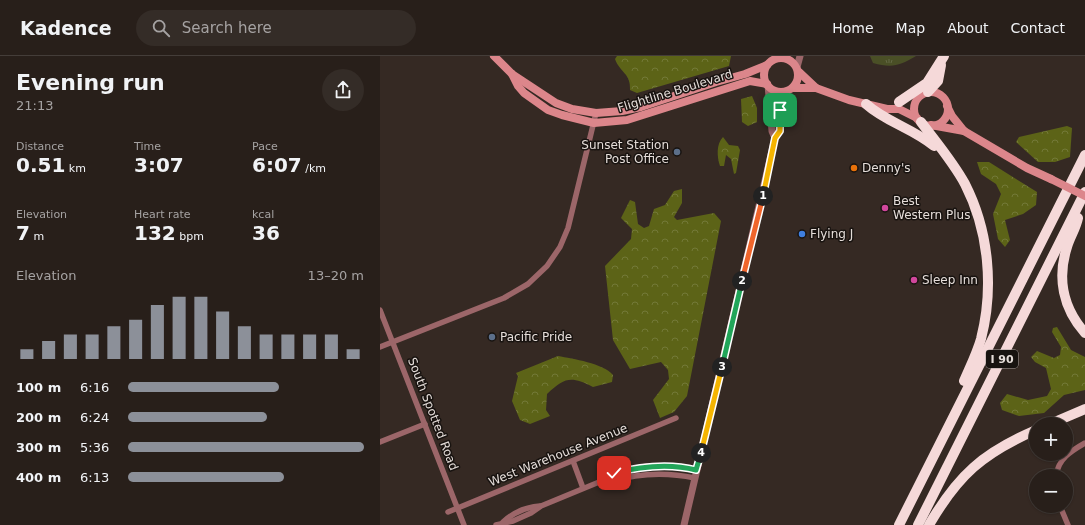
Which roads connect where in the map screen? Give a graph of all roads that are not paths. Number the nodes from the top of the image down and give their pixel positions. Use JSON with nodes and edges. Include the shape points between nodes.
{"nodes":[{"id":1,"x":494,"y":56,"type":"edge"},
{"id":2,"x":800,"y":56,"type":"edge"},
{"id":3,"x":944,"y":56,"type":"edge"},
{"id":4,"x":779,"y":57,"type":"edge"},
{"id":5,"x":767,"y":65,"type":"junction"},
{"id":6,"x":798,"y":69,"type":"junction"},
{"id":7,"x":512,"y":74,"type":"junction"},
{"id":8,"x":767,"y":85,"type":"junction"},
{"id":9,"x":816,"y":88,"type":"junction"},
{"id":10,"x":790,"y":89,"type":"junction"},
{"id":11,"x":923,"y":95,"type":"junction"},
{"id":12,"x":899,"y":102,"type":"junction"},
{"id":13,"x":871,"y":105,"type":"junction"},
{"id":14,"x":947,"y":106,"type":"junction"},
{"id":15,"x":596,"y":113,"type":"junction"},
{"id":16,"x":919,"y":120,"type":"junction"},
{"id":17,"x":594,"y":123,"type":"junction"},
{"id":18,"x":931,"y":125,"type":"junction"},
{"id":19,"x":964,"y":131,"type":"junction"},
{"id":20,"x":775,"y":138,"type":"junction"},
{"id":21,"x":1085,"y":155,"type":"edge"},
{"id":22,"x":946,"y":156,"type":"junction"},
{"id":23,"x":1085,"y":192,"type":"edge"},
{"id":24,"x":1082,"y":199,"type":"edge"},
{"id":25,"x":380,"y":310,"type":"edge"},
{"id":26,"x":1085,"y":333,"type":"edge"},
{"id":27,"x":393,"y":342,"type":"junction"},
{"id":28,"x":380,"y":347,"type":"edge"},
{"id":29,"x":957,"y":408,"type":"junction"},
{"id":30,"x":1085,"y":409,"type":"edge"},
{"id":31,"x":1066,"y":417,"type":"edge"},
{"id":32,"x":676,"y":418,"type":"dead end"},
{"id":33,"x":425,"y":424,"type":"junction"},
{"id":34,"x":1029,"y":433,"type":"edge"},
{"id":35,"x":380,"y":442,"type":"edge"},
{"id":36,"x":1085,"y":443,"type":"edge"},
{"id":37,"x":573,"y":461,"type":"junction"},
{"id":38,"x":1057,"y":469,"type":"edge"},
{"id":39,"x":696,"y":470,"type":"junction"},
{"id":40,"x":695,"y":478,"type":"junction"},
{"id":41,"x":604,"y":480,"type":"junction"},
{"id":42,"x":583,"y":488,"type":"junction"},
{"id":43,"x":458,"y":508,"type":"junction"},
{"id":44,"x":448,"y":512,"type":"dead end"},
{"id":45,"x":1063,"y":513,"type":"edge"},
{"id":46,"x":464,"y":525,"type":"edge"},
{"id":47,"x":496,"y":525,"type":"edge"},
{"id":48,"x":684,"y":525,"type":"edge"},
{"id":49,"x":898,"y":525,"type":"edge"},
{"id":50,"x":918,"y":525,"type":"edge"},
{"id":51,"x":929,"y":525,"type":"edge"},
{"id":52,"x":1068,"y":525,"type":"edge"}],
"edges":[{"from":1,"to":7,"type":"main road","name":"Flightline Boulevard"},
{"from":2,"to":6,"type":"street"},
{"from":3,"to":11,"type":"highway","via":[[938,81]]},
{"from":3,"to":12,"type":"highway","via":[[927,83]]},
{"from":4,"to":5,"type":"main road"},
{"from":4,"to":6,"type":"main road","via":[[788,58]]},
{"from":5,"to":8,"type":"main road","via":[[764,76]]},
{"from":5,"to":15,"type":"main road","name":"Flightline Boulevard","via":[[641,106],[622,111]]},
{"from":6,"to":9,"type":"main road"},
{"from":6,"to":10,"type":"main road","via":[[796,83]]},
{"from":7,"to":15,"type":"main road","name":"Flightline Boulevard","via":[[556,103]]},
{"from":7,"to":17,"type":"main road","name":"Flightline Boulevard","via":[[524,93],[548,110]]},
{"from":8,"to":10,"type":"main road","via":[[777,91]]},
{"from":8,"to":17,"type":"main road","name":"Flightline Boulevard","via":[[750,81],[627,120]]},
{"from":8,"to":20,"type":"street","via":[[772,132]]},
{"from":9,"to":10,"type":"main road"},
{"from":9,"to":13,"type":"main road"},
{"from":10,"to":20,"type":"street","via":[[780,110],[780,131]]},
{"from":11,"to":12,"type":"main road"},
{"from":11,"to":14,"type":"main road","via":[[938,94],[946,101]]},
{"from":11,"to":16,"type":"main road","via":[[914,107]]},
{"from":12,"to":13,"type":"main road"},
{"from":13,"to":16,"type":"main road","via":[[899,109]]},
{"from":13,"to":22,"type":"highway","via":[[877,114],[924,137]]},
{"from":14,"to":18,"type":"main road","via":[[942,121]]},
{"from":14,"to":19,"type":"main road"},
{"from":15,"to":17,"type":"street"},
{"from":16,"to":18,"type":"main road"},
{"from":16,"to":22,"type":"highway"},
{"from":17,"to":27,"type":"street","via":[[568,228],[560,247],[547,266],[528,284],[504,298]]},
{"from":18,"to":19,"type":"main road"},
{"from":19,"to":24,"type":"main road","bridge":true},
{"from":20,"to":39,"type":"street"},
{"from":21,"to":29,"type":"highway","number":"I 90"},
{"from":22,"to":29,"type":"highway","via":[[964,183],[977,213],[983,235],[988,278],[988,297],[981,339],[963,383]]},
{"from":23,"to":24,"type":"highway","number":"I 90"},
{"from":24,"to":26,"type":"highway","via":[[1064,259],[1062,286],[1071,314]]},
{"from":24,"to":50,"type":"highway","number":"I 90"},
{"from":25,"to":27,"type":"street","name":"South Spotted Road"},
{"from":27,"to":28,"type":"street"},
{"from":27,"to":33,"type":"street","name":"South Spotted Road"},
{"from":29,"to":49,"type":"highway","number":"I 90"},
{"from":30,"to":31,"type":"highway"},
{"from":32,"to":37,"type":"street","name":"West Warehouse Avenue"},
{"from":33,"to":35,"type":"street"},
{"from":33,"to":43,"type":"street","name":"South Spotted Road"},
{"from":34,"to":51,"type":"highway","via":[[999,447],[968,471],[948,495]]},
{"from":36,"to":38,"type":"street","via":[[1067,454]]},
{"from":37,"to":42,"type":"street"},
{"from":37,"to":43,"type":"street","name":"West Warehouse Avenue"},
{"from":39,"to":40,"type":"street"},
{"from":39,"to":41,"type":"street","via":[[646,466],[614,473]]},
{"from":40,"to":41,"type":"street","via":[[655,474]]},
{"from":40,"to":48,"type":"street"},
{"from":41,"to":42,"type":"street"},
{"from":42,"to":47,"type":"street","via":[[540,506],[513,521]]},
{"from":43,"to":44,"type":"street","name":"West Warehouse Avenue"},
{"from":43,"to":46,"type":"street","name":"South Spotted Road"},
{"from":45,"to":52,"type":"street"}]}
